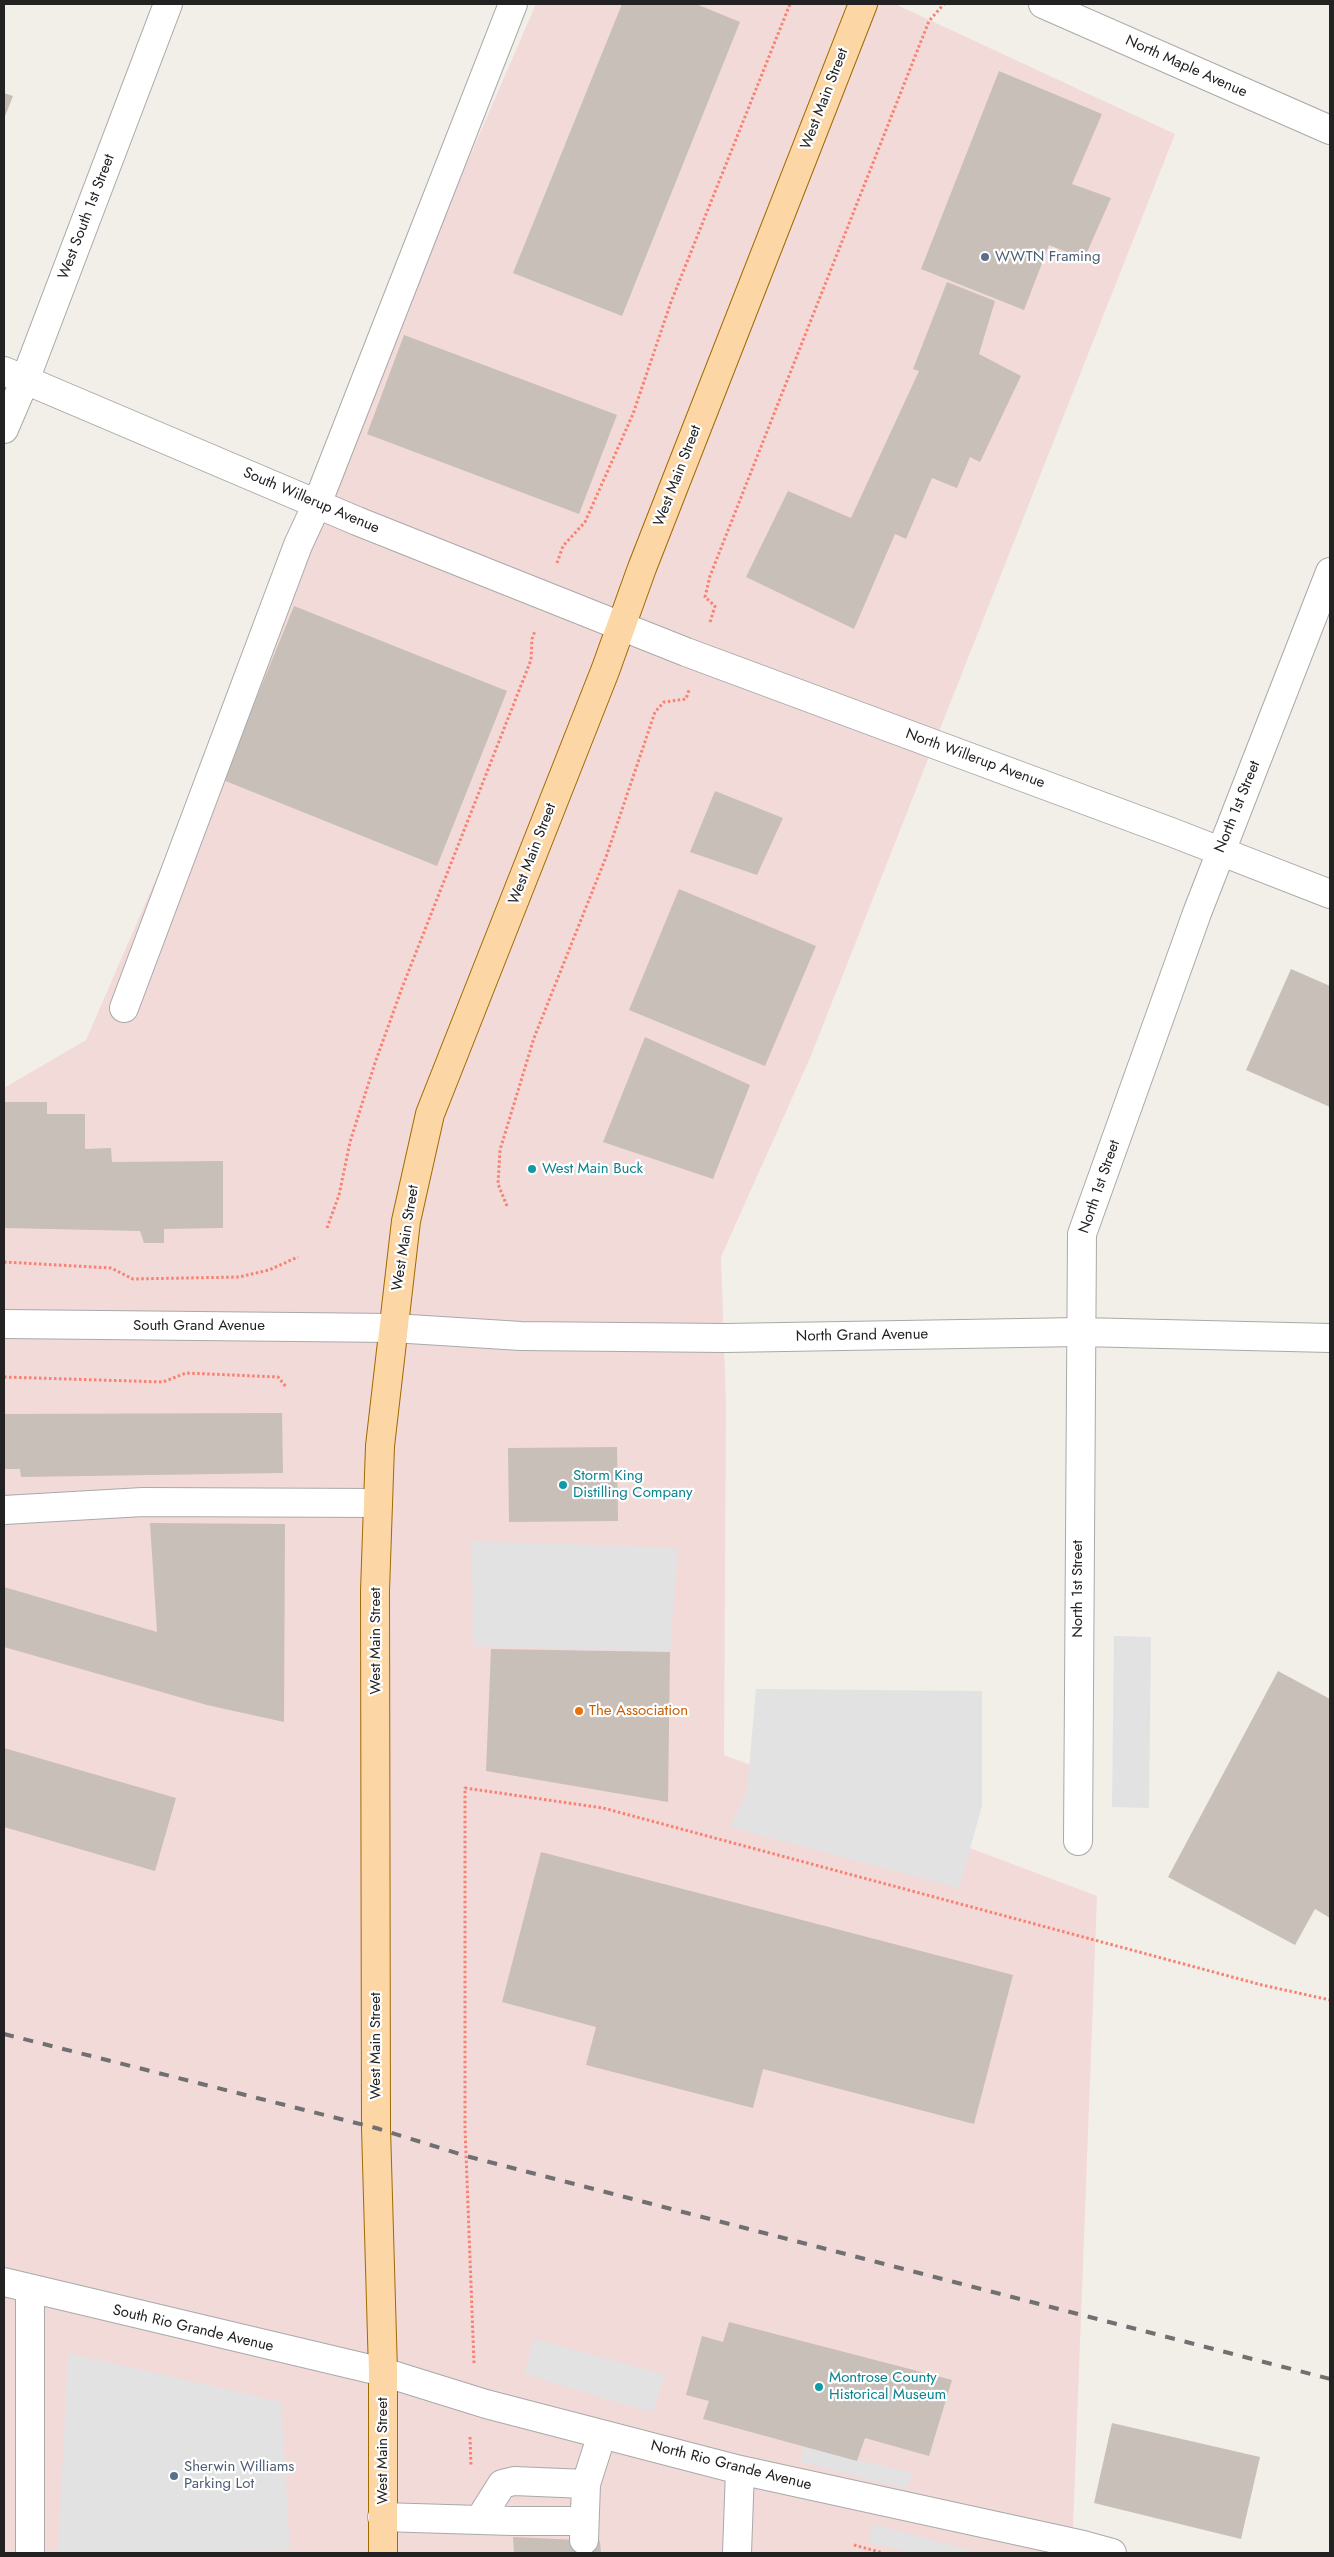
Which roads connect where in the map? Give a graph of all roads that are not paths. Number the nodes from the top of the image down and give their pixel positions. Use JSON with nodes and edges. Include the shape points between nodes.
{"nodes":[{"id":1,"x":168,"y":4,"type":"edge"},
{"id":2,"x":513,"y":4,"type":"edge"},
{"id":3,"x":863,"y":4,"type":"edge"},
{"id":4,"x":1043,"y":4,"type":"edge"},
{"id":5,"x":1330,"y":130,"type":"edge"},
{"id":6,"x":14,"y":375,"type":"edge"},
{"id":7,"x":4,"y":429,"type":"edge"},
{"id":8,"x":318,"y":504,"type":"junction"},
{"id":9,"x":1330,"y":572,"type":"edge"},
{"id":10,"x":620,"y":624,"type":"junction"},
{"id":11,"x":1221,"y":851,"type":"junction"},
{"id":12,"x":1330,"y":894,"type":"edge"},
{"id":13,"x":124,"y":1008,"type":"dead end"},
{"id":14,"x":4,"y":1324,"type":"edge"},
{"id":15,"x":393,"y":1328,"type":"junction"},
{"id":16,"x":1080,"y":1332,"type":"junction"},
{"id":17,"x":1330,"y":1338,"type":"edge"},
{"id":18,"x":378,"y":1502,"type":"junction"},
{"id":19,"x":4,"y":1510,"type":"edge"},
{"id":20,"x":1078,"y":1841,"type":"dead end"},
{"id":21,"x":4,"y":2282,"type":"edge"},
{"id":22,"x":30,"y":2290,"type":"junction"},
{"id":23,"x":383,"y":2372,"type":"junction"},
{"id":24,"x":602,"y":2434,"type":"junction"},
{"id":25,"x":740,"y":2470,"type":"junction"},
{"id":26,"x":586,"y":2484,"type":"junction"},
{"id":27,"x":382,"y":2517,"type":"junction"},
{"id":28,"x":476,"y":2519,"type":"junction"},
{"id":29,"x":1084,"y":2549,"type":"edge"},
{"id":30,"x":30,"y":2553,"type":"edge"},
{"id":31,"x":383,"y":2553,"type":"edge"},
{"id":32,"x":737,"y":2553,"type":"edge"},
{"id":33,"x":1112,"y":2553,"type":"edge"}],
"edges":[{"from":1,"to":6,"type":"street","name":"West South 1st Street"},
{"from":2,"to":8,"type":"street"},
{"from":3,"to":10,"type":"main road","name":"West Main Street"},
{"from":4,"to":5,"type":"street","name":"North Maple Avenue"},
{"from":6,"to":7,"type":"street","name":"West South 1st Street"},
{"from":6,"to":8,"type":"street","name":"South Willerup Avenue"},
{"from":8,"to":10,"type":"street","name":"South Willerup Avenue"},
{"from":8,"to":13,"type":"street","via":[[298,545]]},
{"from":9,"to":11,"type":"street","name":"North 1st Street"},
{"from":10,"to":11,"type":"street","name":"North Willerup Avenue","via":[[700,657]]},
{"from":10,"to":15,"type":"main road","name":"West Main Street","via":[[605,671],[430,1114],[406,1221]]},
{"from":11,"to":12,"type":"street","name":"North Willerup Avenue"},
{"from":11,"to":16,"type":"street","name":"North 1st Street","via":[[1082,1234]]},
{"from":14,"to":15,"type":"street","name":"South Grand Avenue"},
{"from":15,"to":16,"type":"street","name":"North Grand Avenue","via":[[522,1336],[725,1338]]},
{"from":15,"to":18,"type":"main road","name":"West Main Street","via":[[380,1446]]},
{"from":16,"to":17,"type":"street","name":"North Grand Avenue"},
{"from":16,"to":20,"type":"street","name":"North 1st Street"},
{"from":18,"to":19,"type":"street","via":[[143,1502]]},
{"from":18,"to":23,"type":"main road","name":"West Main Street","via":[[376,2128]]},
{"from":21,"to":22,"type":"street","name":"South Rio Grande Avenue"},
{"from":22,"to":23,"type":"street","name":"South Rio Grande Avenue"},
{"from":22,"to":30,"type":"street"},
{"from":23,"to":24,"type":"street","name":"North Rio Grande Avenue"},
{"from":23,"to":27,"type":"main road","name":"West Main Street"},
{"from":24,"to":25,"type":"street","name":"North Rio Grande Avenue"},
{"from":24,"to":26,"type":"street"},
{"from":25,"to":29,"type":"street","name":"North Rio Grande Avenue"},
{"from":25,"to":32,"type":"street"},
{"from":26,"to":28,"type":"street","via":[[514,2481],[502,2484]]},
{"from":26,"to":28,"type":"street","via":[[584,2530]]},
{"from":27,"to":28,"type":"street"},
{"from":27,"to":31,"type":"main road","name":"West Main Street"},
{"from":29,"to":33,"type":"street","name":"North Rio Grande Avenue"}]}
